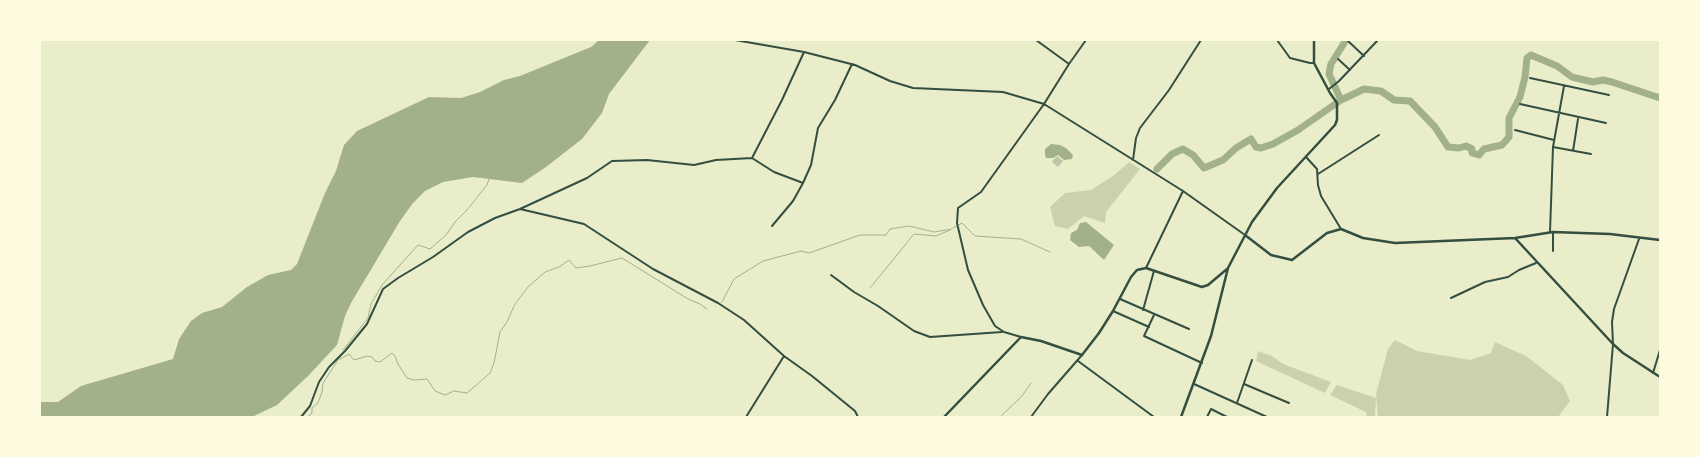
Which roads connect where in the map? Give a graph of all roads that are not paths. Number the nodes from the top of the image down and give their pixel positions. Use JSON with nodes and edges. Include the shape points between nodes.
{"nodes":[{"id":1,"x":735,"y":40,"type":"edge"},
{"id":2,"x":1036,"y":40,"type":"edge"},
{"id":3,"x":1086,"y":40,"type":"edge"},
{"id":4,"x":1201,"y":40,"type":"edge"},
{"id":5,"x":1277,"y":40,"type":"edge"},
{"id":6,"x":1314,"y":40,"type":"edge"},
{"id":7,"x":1378,"y":40,"type":"edge"},
{"id":8,"x":1348,"y":41,"type":"edge"},
{"id":9,"x":804,"y":52,"type":"junction"},
{"id":10,"x":1364,"y":56,"type":"junction"},
{"id":11,"x":1338,"y":59,"type":"dead end"},
{"id":12,"x":1314,"y":63,"type":"junction"},
{"id":13,"x":852,"y":64,"type":"junction"},
{"id":14,"x":1069,"y":64,"type":"junction"},
{"id":15,"x":1350,"y":70,"type":"junction"},
{"id":16,"x":1530,"y":78,"type":"dead end"},
{"id":17,"x":1564,"y":86,"type":"junction"},
{"id":18,"x":1328,"y":90,"type":"junction"},
{"id":19,"x":1609,"y":95,"type":"dead end"},
{"id":20,"x":1044,"y":104,"type":"junction"},
{"id":21,"x":1520,"y":104,"type":"dead end"},
{"id":22,"x":1559,"y":114,"type":"junction"},
{"id":23,"x":1578,"y":118,"type":"junction"},
{"id":24,"x":1606,"y":123,"type":"dead end"},
{"id":25,"x":1515,"y":130,"type":"dead end"},
{"id":26,"x":1379,"y":135,"type":"dead end"},
{"id":27,"x":1554,"y":140,"type":"junction"},
{"id":28,"x":1553,"y":148,"type":"junction"},
{"id":29,"x":1573,"y":151,"type":"junction"},
{"id":30,"x":1591,"y":154,"type":"dead end"},
{"id":31,"x":1306,"y":157,"type":"junction"},
{"id":32,"x":752,"y":158,"type":"junction"},
{"id":33,"x":1133,"y":160,"type":"junction"},
{"id":34,"x":1318,"y":174,"type":"junction"},
{"id":35,"x":803,"y":183,"type":"junction"},
{"id":36,"x":1183,"y":191,"type":"junction"},
{"id":37,"x":520,"y":209,"type":"junction"},
{"id":38,"x":772,"y":226,"type":"dead end"},
{"id":39,"x":1341,"y":229,"type":"junction"},
{"id":40,"x":1552,"y":232,"type":"junction"},
{"id":41,"x":1245,"y":235,"type":"junction"},
{"id":42,"x":1515,"y":238,"type":"junction"},
{"id":43,"x":1639,"y":239,"type":"junction"},
{"id":44,"x":1660,"y":240,"type":"edge"},
{"id":45,"x":1553,"y":251,"type":"dead end"},
{"id":46,"x":1536,"y":263,"type":"junction"},
{"id":47,"x":1146,"y":268,"type":"junction"},
{"id":48,"x":1228,"y":268,"type":"junction"},
{"id":49,"x":1154,"y":271,"type":"junction"},
{"id":50,"x":831,"y":275,"type":"dead end"},
{"id":51,"x":1451,"y":298,"type":"dead end"},
{"id":52,"x":1119,"y":299,"type":"junction"},
{"id":53,"x":1143,"y":310,"type":"junction"},
{"id":54,"x":1113,"y":311,"type":"junction"},
{"id":55,"x":1154,"y":315,"type":"junction"},
{"id":56,"x":1149,"y":327,"type":"junction"},
{"id":57,"x":1189,"y":328,"type":"dead end"},
{"id":58,"x":1004,"y":332,"type":"junction"},
{"id":59,"x":1021,"y":337,"type":"junction"},
{"id":60,"x":1613,"y":344,"type":"junction"},
{"id":61,"x":1660,"y":350,"type":"edge"},
{"id":62,"x":1082,"y":355,"type":"junction"},
{"id":63,"x":784,"y":356,"type":"junction"},
{"id":64,"x":1252,"y":360,"type":"dead end"},
{"id":65,"x":1078,"y":361,"type":"junction"},
{"id":66,"x":1202,"y":363,"type":"junction"},
{"id":67,"x":1652,"y":373,"type":"junction"},
{"id":68,"x":1660,"y":377,"type":"edge"},
{"id":69,"x":1194,"y":384,"type":"junction"},
{"id":70,"x":1244,"y":384,"type":"junction"},
{"id":71,"x":1237,"y":403,"type":"junction"},
{"id":72,"x":1289,"y":403,"type":"dead end"},
{"id":73,"x":301,"y":417,"type":"edge"},
{"id":74,"x":746,"y":417,"type":"edge"},
{"id":75,"x":858,"y":417,"type":"edge"},
{"id":76,"x":944,"y":417,"type":"edge"},
{"id":77,"x":1031,"y":417,"type":"edge"},
{"id":78,"x":1154,"y":417,"type":"edge"},
{"id":79,"x":1181,"y":417,"type":"edge"},
{"id":80,"x":1208,"y":417,"type":"edge"},
{"id":81,"x":1227,"y":417,"type":"edge"},
{"id":82,"x":1267,"y":417,"type":"edge"},
{"id":83,"x":1607,"y":417,"type":"edge"}],
"edges":[{"from":1,"to":9,"type":"street"},
{"from":2,"to":14,"type":"street"},
{"from":3,"to":14,"type":"street"},
{"from":4,"to":33,"type":"street","via":[[1140,128]]},
{"from":5,"to":12,"type":"street","via":[[1290,58]]},
{"from":6,"to":12,"type":"street"},
{"from":7,"to":10,"type":"street"},
{"from":8,"to":10,"type":"street"},
{"from":9,"to":13,"type":"street"},
{"from":9,"to":32,"type":"street"},
{"from":10,"to":15,"type":"street"},
{"from":11,"to":15,"type":"street"},
{"from":12,"to":18,"type":"street"},
{"from":13,"to":20,"type":"street","via":[[890,82],[913,88],[1003,92]]},
{"from":13,"to":35,"type":"street","via":[[818,128],[811,165]]},
{"from":14,"to":20,"type":"street"},
{"from":15,"to":18,"type":"street"},
{"from":16,"to":17,"type":"street"},
{"from":17,"to":19,"type":"street"},
{"from":17,"to":22,"type":"street"},
{"from":18,"to":31,"type":"street","via":[[1337,103],[1337,120]]},
{"from":20,"to":33,"type":"street"},
{"from":20,"to":58,"type":"street","via":[[981,192],[958,208],[957,223],[968,270],[983,306],[995,326]]},
{"from":21,"to":22,"type":"street"},
{"from":22,"to":23,"type":"street"},
{"from":22,"to":27,"type":"street"},
{"from":23,"to":24,"type":"street"},
{"from":23,"to":29,"type":"street"},
{"from":25,"to":27,"type":"street"},
{"from":26,"to":34,"type":"street"},
{"from":27,"to":28,"type":"street"},
{"from":28,"to":29,"type":"street"},
{"from":28,"to":40,"type":"street"},
{"from":29,"to":30,"type":"street"},
{"from":31,"to":34,"type":"street"},
{"from":31,"to":41,"type":"street","via":[[1278,188]]},
{"from":32,"to":35,"type":"street","via":[[774,172]]},
{"from":32,"to":37,"type":"street","via":[[694,165],[646,160],[612,161],[587,178]]},
{"from":33,"to":36,"type":"street"},
{"from":34,"to":39,"type":"street","via":[[1321,196]]},
{"from":35,"to":38,"type":"street"},
{"from":36,"to":41,"type":"street"},
{"from":36,"to":47,"type":"street"},
{"from":37,"to":63,"type":"street","via":[[584,224],[653,269],[744,320]]},
{"from":37,"to":73,"type":"street","via":[[468,232],[383,289],[367,324],[329,367]]},
{"from":39,"to":41,"type":"street","via":[[1327,233],[1292,260],[1271,256]]},
{"from":39,"to":42,"type":"street","via":[[1363,238],[1395,243]]},
{"from":40,"to":42,"type":"street"},
{"from":40,"to":43,"type":"street","via":[[1610,234]]},
{"from":40,"to":45,"type":"street"},
{"from":41,"to":48,"type":"street"},
{"from":42,"to":46,"type":"street"},
{"from":43,"to":44,"type":"street"},
{"from":43,"to":60,"type":"street","via":[[1614,309]]},
{"from":46,"to":51,"type":"street"},
{"from":46,"to":60,"type":"street"},
{"from":47,"to":49,"type":"street"},
{"from":47,"to":52,"type":"street","via":[[1131,276]]},
{"from":48,"to":49,"type":"street","via":[[1202,287]]},
{"from":48,"to":66,"type":"street"},
{"from":49,"to":53,"type":"street"},
{"from":50,"to":58,"type":"street","via":[[914,331],[930,337]]},
{"from":52,"to":53,"type":"street"},
{"from":52,"to":54,"type":"street"},
{"from":53,"to":55,"type":"street"},
{"from":54,"to":56,"type":"street"},
{"from":54,"to":62,"type":"street"},
{"from":55,"to":56,"type":"street"},
{"from":55,"to":57,"type":"street"},
{"from":56,"to":66,"type":"street","via":[[1144,336]]},
{"from":58,"to":59,"type":"street"},
{"from":59,"to":62,"type":"street"},
{"from":59,"to":76,"type":"street"},
{"from":60,"to":67,"type":"street"},
{"from":60,"to":83,"type":"street"},
{"from":61,"to":67,"type":"street"},
{"from":62,"to":65,"type":"street"},
{"from":63,"to":74,"type":"street"},
{"from":63,"to":75,"type":"street","via":[[855,411]]},
{"from":64,"to":70,"type":"street"},
{"from":65,"to":77,"type":"street"},
{"from":65,"to":78,"type":"street"},
{"from":66,"to":69,"type":"street"},
{"from":67,"to":68,"type":"street"},
{"from":69,"to":71,"type":"street"},
{"from":69,"to":79,"type":"street"},
{"from":70,"to":71,"type":"street"},
{"from":70,"to":72,"type":"street"},
{"from":71,"to":82,"type":"street"},
{"from":80,"to":81,"type":"street","via":[[1211,409]]}]}
